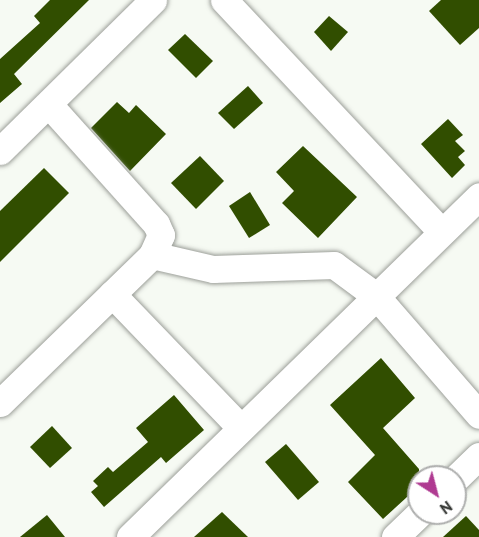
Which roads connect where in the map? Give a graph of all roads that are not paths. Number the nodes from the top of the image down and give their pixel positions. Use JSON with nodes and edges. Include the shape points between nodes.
{"nodes":[{"id":1,"x":153,"y":0,"type":"edge"},
{"id":2,"x":224,"y":0,"type":"edge"},
{"id":3,"x":50,"y":106,"type":"junction"},
{"id":4,"x":0,"y":151,"type":"edge"},
{"id":5,"x":479,"y":196,"type":"edge"},
{"id":6,"x":442,"y":232,"type":"junction"},
{"id":7,"x":152,"y":255,"type":"junction"},
{"id":8,"x":112,"y":294,"type":"junction"},
{"id":9,"x":376,"y":296,"type":"junction"},
{"id":10,"x":0,"y":403,"type":"edge"},
{"id":11,"x":479,"y":416,"type":"edge"},
{"id":12,"x":241,"y":428,"type":"junction"},
{"id":13,"x":479,"y":456,"type":"edge"},
{"id":14,"x":467,"y":468,"type":"edge"},
{"id":15,"x":408,"y":525,"type":"edge"},
{"id":16,"x":130,"y":537,"type":"edge"},
{"id":17,"x":395,"y":537,"type":"edge"}],
"edges":[{"from":1,"to":3,"type":"street"},
{"from":2,"to":6,"type":"street"},
{"from":3,"to":4,"type":"street"},
{"from":3,"to":7,"type":"street","via":[[156,224],[161,235]]},
{"from":5,"to":6,"type":"street"},
{"from":6,"to":9,"type":"street"},
{"from":7,"to":8,"type":"street"},
{"from":7,"to":9,"type":"street","via":[[213,269],[334,265]]},
{"from":8,"to":10,"type":"street"},
{"from":8,"to":12,"type":"street"},
{"from":9,"to":11,"type":"street"},
{"from":9,"to":12,"type":"street"},
{"from":12,"to":16,"type":"street"},
{"from":13,"to":14,"type":"street"},
{"from":15,"to":17,"type":"street"}]}
